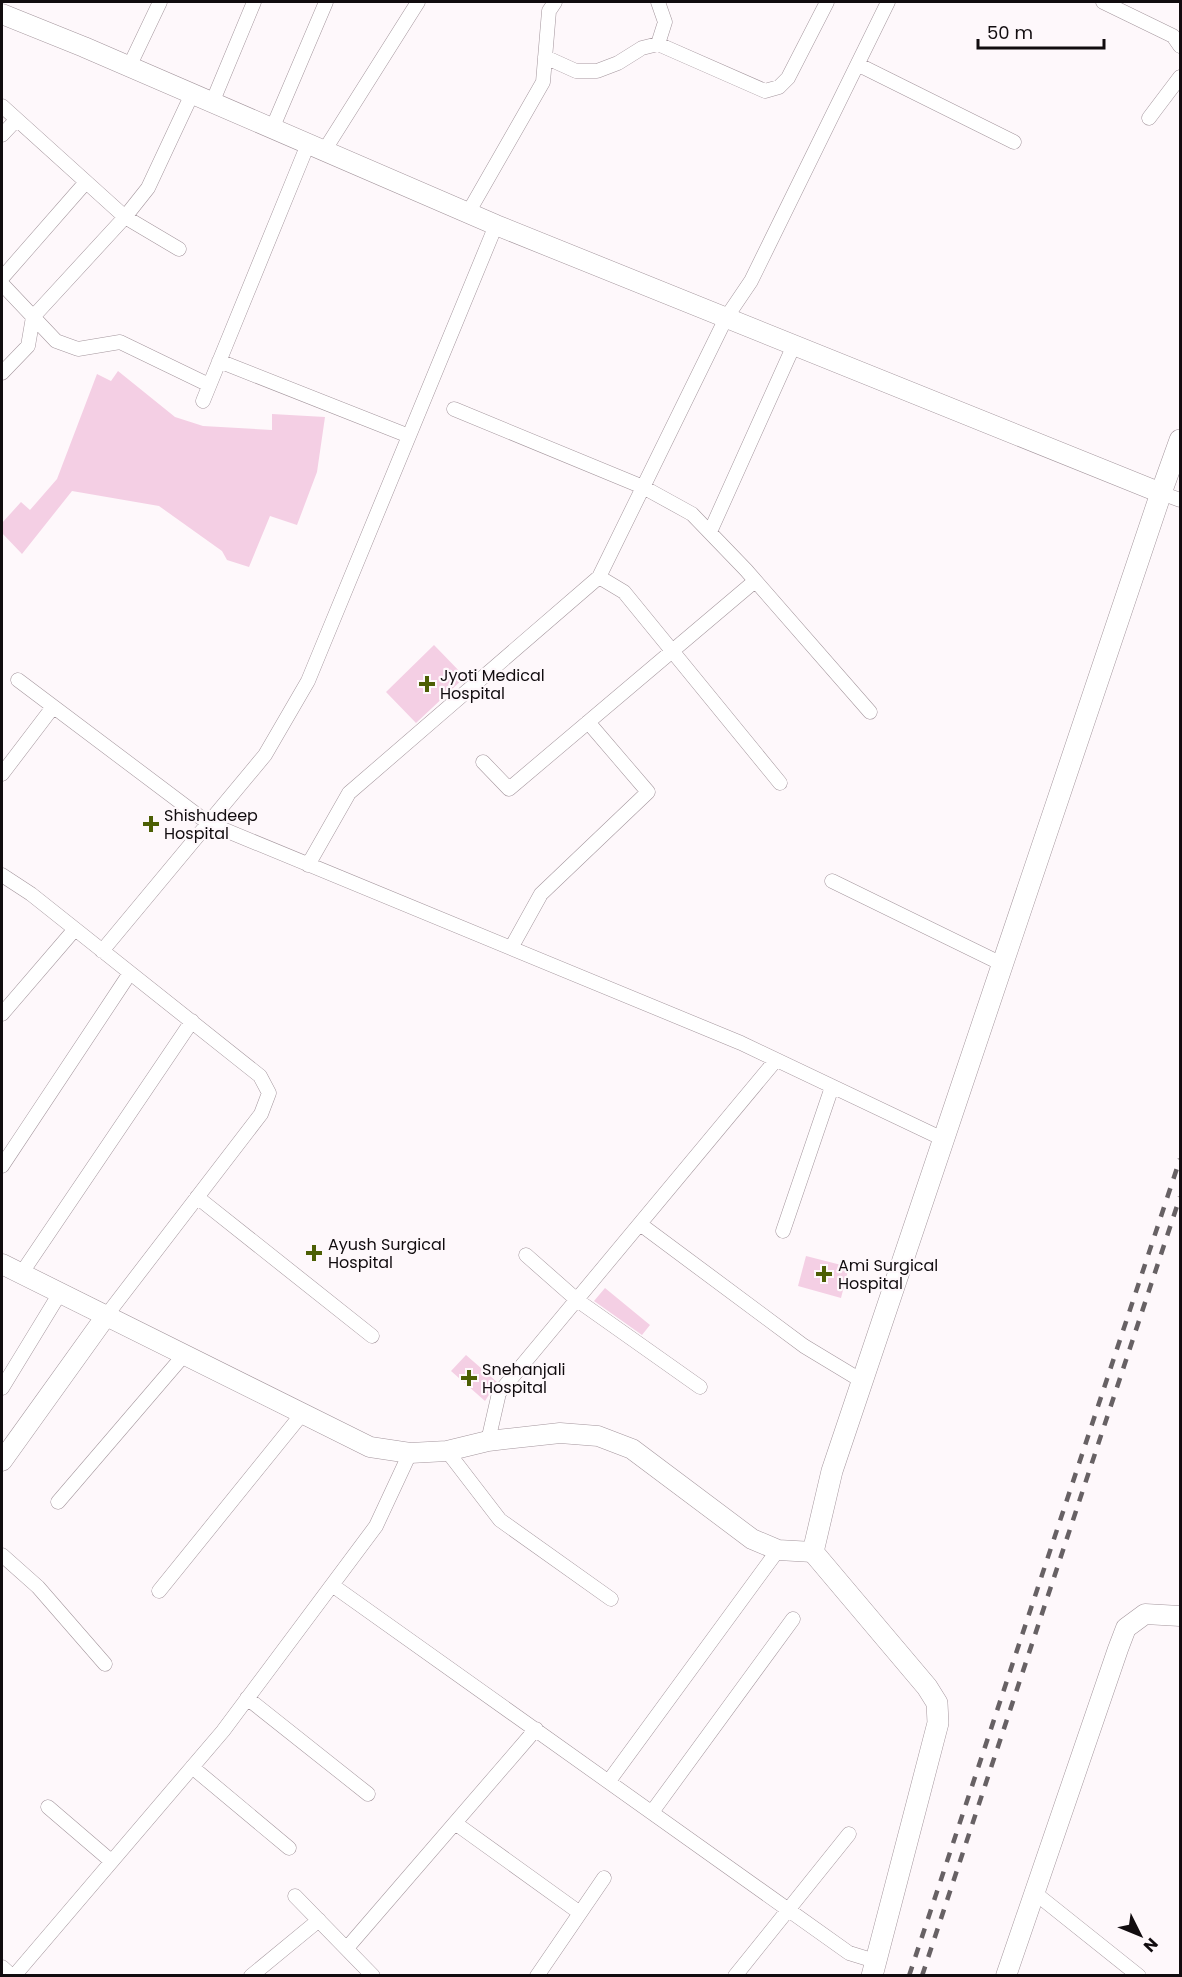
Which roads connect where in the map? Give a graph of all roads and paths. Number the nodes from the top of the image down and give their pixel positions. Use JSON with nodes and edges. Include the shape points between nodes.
{"nodes":[{"id":1,"x":160,"y":2,"type":"edge"},
{"id":2,"x":254,"y":2,"type":"edge"},
{"id":3,"x":324,"y":2,"type":"edge"},
{"id":4,"x":418,"y":2,"type":"edge"},
{"id":5,"x":555,"y":2,"type":"edge"},
{"id":6,"x":658,"y":2,"type":"edge"},
{"id":7,"x":827,"y":2,"type":"edge"},
{"id":8,"x":888,"y":2,"type":"edge"},
{"id":9,"x":1103,"y":2,"type":"edge"},
{"id":10,"x":2,"y":14,"type":"edge"},
{"id":11,"x":658,"y":44,"type":"junction"},
{"id":12,"x":1180,"y":46,"type":"edge"},
{"id":13,"x":545,"y":57,"type":"junction"},
{"id":14,"x":859,"y":65,"type":"junction"},
{"id":15,"x":129,"y":67,"type":"junction"},
{"id":16,"x":1180,"y":77,"type":"edge"},
{"id":17,"x":192,"y":94,"type":"junction"},
{"id":18,"x":212,"y":103,"type":"junction"},
{"id":19,"x":2,"y":106,"type":"edge"},
{"id":20,"x":1149,"y":118,"type":"dead end"},
{"id":21,"x":16,"y":120,"type":"junction"},
{"id":22,"x":272,"y":129,"type":"junction"},
{"id":23,"x":2,"y":135,"type":"edge"},
{"id":24,"x":1014,"y":142,"type":"dead end"},
{"id":25,"x":316,"y":148,"type":"junction"},
{"id":26,"x":86,"y":182,"type":"junction"},
{"id":27,"x":468,"y":213,"type":"junction"},
{"id":28,"x":125,"y":217,"type":"junction"},
{"id":29,"x":496,"y":225,"type":"junction"},
{"id":30,"x":179,"y":249,"type":"dead end"},
{"id":31,"x":2,"y":278,"type":"edge"},
{"id":32,"x":2,"y":284,"type":"edge"},
{"id":33,"x":33,"y":317,"type":"junction"},
{"id":34,"x":726,"y":318,"type":"junction"},
{"id":35,"x":794,"y":345,"type":"junction"},
{"id":36,"x":219,"y":361,"type":"junction"},
{"id":37,"x":2,"y":373,"type":"edge"},
{"id":38,"x":209,"y":385,"type":"junction"},
{"id":39,"x":203,"y":401,"type":"dead end"},
{"id":40,"x":454,"y":409,"type":"dead end"},
{"id":41,"x":409,"y":436,"type":"junction"},
{"id":42,"x":1180,"y":440,"type":"edge"},
{"id":43,"x":643,"y":487,"type":"junction"},
{"id":44,"x":1171,"y":497,"type":"edge"},
{"id":45,"x":710,"y":532,"type":"junction"},
{"id":46,"x":599,"y":577,"type":"junction"},
{"id":47,"x":755,"y":581,"type":"junction"},
{"id":48,"x":673,"y":651,"type":"junction"},
{"id":49,"x":18,"y":680,"type":"dead end"},
{"id":50,"x":53,"y":707,"type":"junction"},
{"id":51,"x":870,"y":712,"type":"dead end"},
{"id":52,"x":588,"y":722,"type":"junction"},
{"id":53,"x":483,"y":762,"type":"dead end"},
{"id":54,"x":2,"y":774,"type":"edge"},
{"id":55,"x":780,"y":783,"type":"dead end"},
{"id":56,"x":208,"y":823,"type":"junction"},
{"id":57,"x":308,"y":865,"type":"junction"},
{"id":58,"x":2,"y":875,"type":"edge"},
{"id":59,"x":832,"y":881,"type":"dead end"},
{"id":60,"x":75,"y":929,"type":"junction"},
{"id":61,"x":511,"y":948,"type":"junction"},
{"id":62,"x":102,"y":951,"type":"junction"},
{"id":63,"x":1002,"y":964,"type":"junction"},
{"id":64,"x":130,"y":973,"type":"junction"},
{"id":65,"x":2,"y":1014,"type":"edge"},
{"id":66,"x":192,"y":1022,"type":"junction"},
{"id":67,"x":776,"y":1060,"type":"junction"},
{"id":68,"x":832,"y":1087,"type":"junction"},
{"id":69,"x":943,"y":1139,"type":"junction"},
{"id":70,"x":2,"y":1166,"type":"edge"},
{"id":71,"x":197,"y":1197,"type":"junction"},
{"id":72,"x":640,"y":1224,"type":"junction"},
{"id":73,"x":783,"y":1231,"type":"dead end"},
{"id":74,"x":526,"y":1255,"type":"dead end"},
{"id":75,"x":2,"y":1264,"type":"edge"},
{"id":76,"x":21,"y":1274,"type":"junction"},
{"id":77,"x":60,"y":1293,"type":"junction"},
{"id":78,"x":577,"y":1300,"type":"junction"},
{"id":79,"x":106,"y":1316,"type":"junction"},
{"id":80,"x":372,"y":1336,"type":"dead end"},
{"id":81,"x":184,"y":1355,"type":"junction"},
{"id":82,"x":862,"y":1381,"type":"junction"},
{"id":83,"x":700,"y":1387,"type":"dead end"},
{"id":84,"x":2,"y":1388,"type":"edge"},
{"id":85,"x":302,"y":1413,"type":"junction"},
{"id":86,"x":488,"y":1441,"type":"junction"},
{"id":87,"x":447,"y":1451,"type":"junction"},
{"id":88,"x":410,"y":1454,"type":"junction"},
{"id":89,"x":2,"y":1461,"type":"edge"},
{"id":90,"x":58,"y":1502,"type":"dead end"},
{"id":91,"x":778,"y":1550,"type":"junction"},
{"id":92,"x":813,"y":1552,"type":"junction"},
{"id":93,"x":2,"y":1555,"type":"edge"},
{"id":94,"x":332,"y":1585,"type":"junction"},
{"id":95,"x":159,"y":1591,"type":"dead end"},
{"id":96,"x":611,"y":1599,"type":"dead end"},
{"id":97,"x":1180,"y":1616,"type":"edge"},
{"id":98,"x":793,"y":1619,"type":"dead end"},
{"id":99,"x":105,"y":1664,"type":"dead end"},
{"id":100,"x":247,"y":1698,"type":"junction"},
{"id":101,"x":536,"y":1729,"type":"junction"},
{"id":102,"x":192,"y":1767,"type":"junction"},
{"id":103,"x":609,"y":1781,"type":"junction"},
{"id":104,"x":368,"y":1794,"type":"dead end"},
{"id":105,"x":48,"y":1807,"type":"dead end"},
{"id":106,"x":652,"y":1812,"type":"junction"},
{"id":107,"x":455,"y":1822,"type":"junction"},
{"id":108,"x":849,"y":1834,"type":"dead end"},
{"id":109,"x":289,"y":1848,"type":"dead end"},
{"id":110,"x":111,"y":1861,"type":"junction"},
{"id":111,"x":604,"y":1878,"type":"dead end"},
{"id":112,"x":1035,"y":1893,"type":"junction"},
{"id":113,"x":295,"y":1896,"type":"dead end"},
{"id":114,"x":789,"y":1909,"type":"junction"},
{"id":115,"x":580,"y":1913,"type":"junction"},
{"id":116,"x":319,"y":1920,"type":"junction"},
{"id":117,"x":347,"y":1948,"type":"junction"},
{"id":118,"x":2,"y":1967,"type":"edge"},
{"id":119,"x":874,"y":1968,"type":"edge"},
{"id":120,"x":13,"y":1976,"type":"edge"},
{"id":121,"x":251,"y":1976,"type":"edge"},
{"id":122,"x":374,"y":1976,"type":"edge"},
{"id":123,"x":537,"y":1976,"type":"edge"},
{"id":124,"x":735,"y":1976,"type":"edge"},
{"id":125,"x":1006,"y":1976,"type":"edge"},
{"id":126,"x":1139,"y":1976,"type":"edge"}],
"edges":[{"from":1,"to":15,"type":"street"},
{"from":2,"to":18,"type":"street"},
{"from":3,"to":22,"type":"street"},
{"from":4,"to":25,"type":"street"},
{"from":5,"to":13,"type":"street","via":[[549,11]]},
{"from":6,"to":11,"type":"street","via":[[665,22]]},
{"from":7,"to":11,"type":"street","via":[[788,78],[772,89],[751,85]]},
{"from":8,"to":14,"type":"street"},
{"from":9,"to":12,"type":"street","via":[[1173,36]]},
{"from":10,"to":15,"type":"street"},
{"from":11,"to":13,"type":"street","via":[[597,70],[576,71]]},
{"from":13,"to":27,"type":"street","via":[[543,82]]},
{"from":14,"to":24,"type":"street"},
{"from":14,"to":34,"type":"street","via":[[752,281]]},
{"from":15,"to":17,"type":"street"},
{"from":16,"to":20,"type":"street"},
{"from":17,"to":18,"type":"street"},
{"from":17,"to":28,"type":"street","via":[[148,188]]},
{"from":18,"to":22,"type":"street"},
{"from":19,"to":21,"type":"street"},
{"from":21,"to":23,"type":"street"},
{"from":21,"to":26,"type":"street"},
{"from":22,"to":25,"type":"street"},
{"from":25,"to":27,"type":"street"},
{"from":25,"to":36,"type":"street"},
{"from":26,"to":28,"type":"street"},
{"from":26,"to":31,"type":"street"},
{"from":27,"to":29,"type":"street"},
{"from":28,"to":30,"type":"street"},
{"from":28,"to":33,"type":"street"},
{"from":29,"to":34,"type":"street"},
{"from":29,"to":41,"type":"street"},
{"from":32,"to":33,"type":"street"},
{"from":33,"to":37,"type":"street","via":[[28,346]]},
{"from":33,"to":38,"type":"street","via":[[56,342],[78,349],[120,342]]},
{"from":34,"to":35,"type":"street"},
{"from":34,"to":43,"type":"street"},
{"from":35,"to":44,"type":"street"},
{"from":35,"to":45,"type":"street"},
{"from":36,"to":38,"type":"street"},
{"from":36,"to":41,"type":"street"},
{"from":38,"to":39,"type":"street"},
{"from":40,"to":43,"type":"street"},
{"from":41,"to":56,"type":"street","via":[[308,681],[265,755]]},
{"from":42,"to":44,"type":"main road"},
{"from":43,"to":45,"type":"street","via":[[692,514]]},
{"from":43,"to":46,"type":"street"},
{"from":44,"to":63,"type":"main road"},
{"from":45,"to":47,"type":"street"},
{"from":46,"to":48,"type":"street","via":[[624,592]]},
{"from":46,"to":57,"type":"street","via":[[349,793]]},
{"from":47,"to":48,"type":"street"},
{"from":47,"to":51,"type":"street"},
{"from":48,"to":52,"type":"street"},
{"from":48,"to":55,"type":"street"},
{"from":49,"to":50,"type":"street"},
{"from":50,"to":54,"type":"street"},
{"from":50,"to":56,"type":"street"},
{"from":52,"to":53,"type":"street","via":[[509,789]]},
{"from":52,"to":61,"type":"street","via":[[648,792],[542,894]]},
{"from":56,"to":57,"type":"street"},
{"from":56,"to":62,"type":"street"},
{"from":57,"to":61,"type":"street"},
{"from":58,"to":60,"type":"street"},
{"from":59,"to":63,"type":"street"},
{"from":60,"to":62,"type":"street"},
{"from":60,"to":65,"type":"street"},
{"from":61,"to":67,"type":"street"},
{"from":62,"to":64,"type":"street"},
{"from":63,"to":69,"type":"main road"},
{"from":64,"to":66,"type":"street"},
{"from":64,"to":70,"type":"street"},
{"from":66,"to":71,"type":"street","via":[[260,1076],[269,1093],[261,1114]]},
{"from":66,"to":76,"type":"street"},
{"from":67,"to":68,"type":"street"},
{"from":67,"to":72,"type":"street"},
{"from":68,"to":69,"type":"street"},
{"from":68,"to":73,"type":"street"},
{"from":69,"to":82,"type":"main road"},
{"from":71,"to":79,"type":"street"},
{"from":71,"to":80,"type":"street"},
{"from":72,"to":78,"type":"street"},
{"from":72,"to":82,"type":"street","via":[[804,1346]]},
{"from":74,"to":78,"type":"street"},
{"from":75,"to":76,"type":"street"},
{"from":76,"to":77,"type":"street"},
{"from":77,"to":79,"type":"street"},
{"from":77,"to":84,"type":"street"},
{"from":78,"to":83,"type":"street"},
{"from":78,"to":86,"type":"street","via":[[499,1393]]},
{"from":79,"to":81,"type":"street"},
{"from":79,"to":89,"type":"street"},
{"from":81,"to":85,"type":"street"},
{"from":81,"to":90,"type":"street"},
{"from":82,"to":92,"type":"main road","via":[[832,1471]]},
{"from":85,"to":88,"type":"street","via":[[370,1447]]},
{"from":85,"to":95,"type":"street"},
{"from":86,"to":87,"type":"street"},
{"from":86,"to":91,"type":"street","via":[[560,1433],[598,1436],[632,1449],[752,1539]]},
{"from":87,"to":88,"type":"street"},
{"from":87,"to":96,"type":"street","via":[[500,1520]]},
{"from":88,"to":94,"type":"street","via":[[376,1527]]},
{"from":91,"to":92,"type":"street"},
{"from":91,"to":103,"type":"street"},
{"from":92,"to":119,"type":"main road","via":[[937,1703],[938,1723]]},
{"from":93,"to":99,"type":"street","via":[[38,1587]]},
{"from":94,"to":100,"type":"street"},
{"from":94,"to":101,"type":"street"},
{"from":97,"to":112,"type":"street","via":[[1145,1614],[1126,1628]]},
{"from":98,"to":106,"type":"street"},
{"from":100,"to":102,"type":"street"},
{"from":100,"to":104,"type":"street"},
{"from":101,"to":103,"type":"street"},
{"from":101,"to":107,"type":"street"},
{"from":102,"to":109,"type":"street"},
{"from":102,"to":110,"type":"street"},
{"from":103,"to":106,"type":"street"},
{"from":105,"to":110,"type":"street"},
{"from":106,"to":114,"type":"street"},
{"from":107,"to":115,"type":"street"},
{"from":107,"to":117,"type":"street"},
{"from":108,"to":114,"type":"street"},
{"from":110,"to":120,"type":"street"},
{"from":111,"to":115,"type":"street"},
{"from":112,"to":125,"type":"street"},
{"from":112,"to":126,"type":"street"},
{"from":113,"to":116,"type":"street"},
{"from":114,"to":119,"type":"street"},
{"from":114,"to":124,"type":"street"},
{"from":115,"to":123,"type":"street"},
{"from":116,"to":117,"type":"street"},
{"from":116,"to":121,"type":"street"},
{"from":117,"to":122,"type":"street"},
{"from":118,"to":120,"type":"street"}]}
